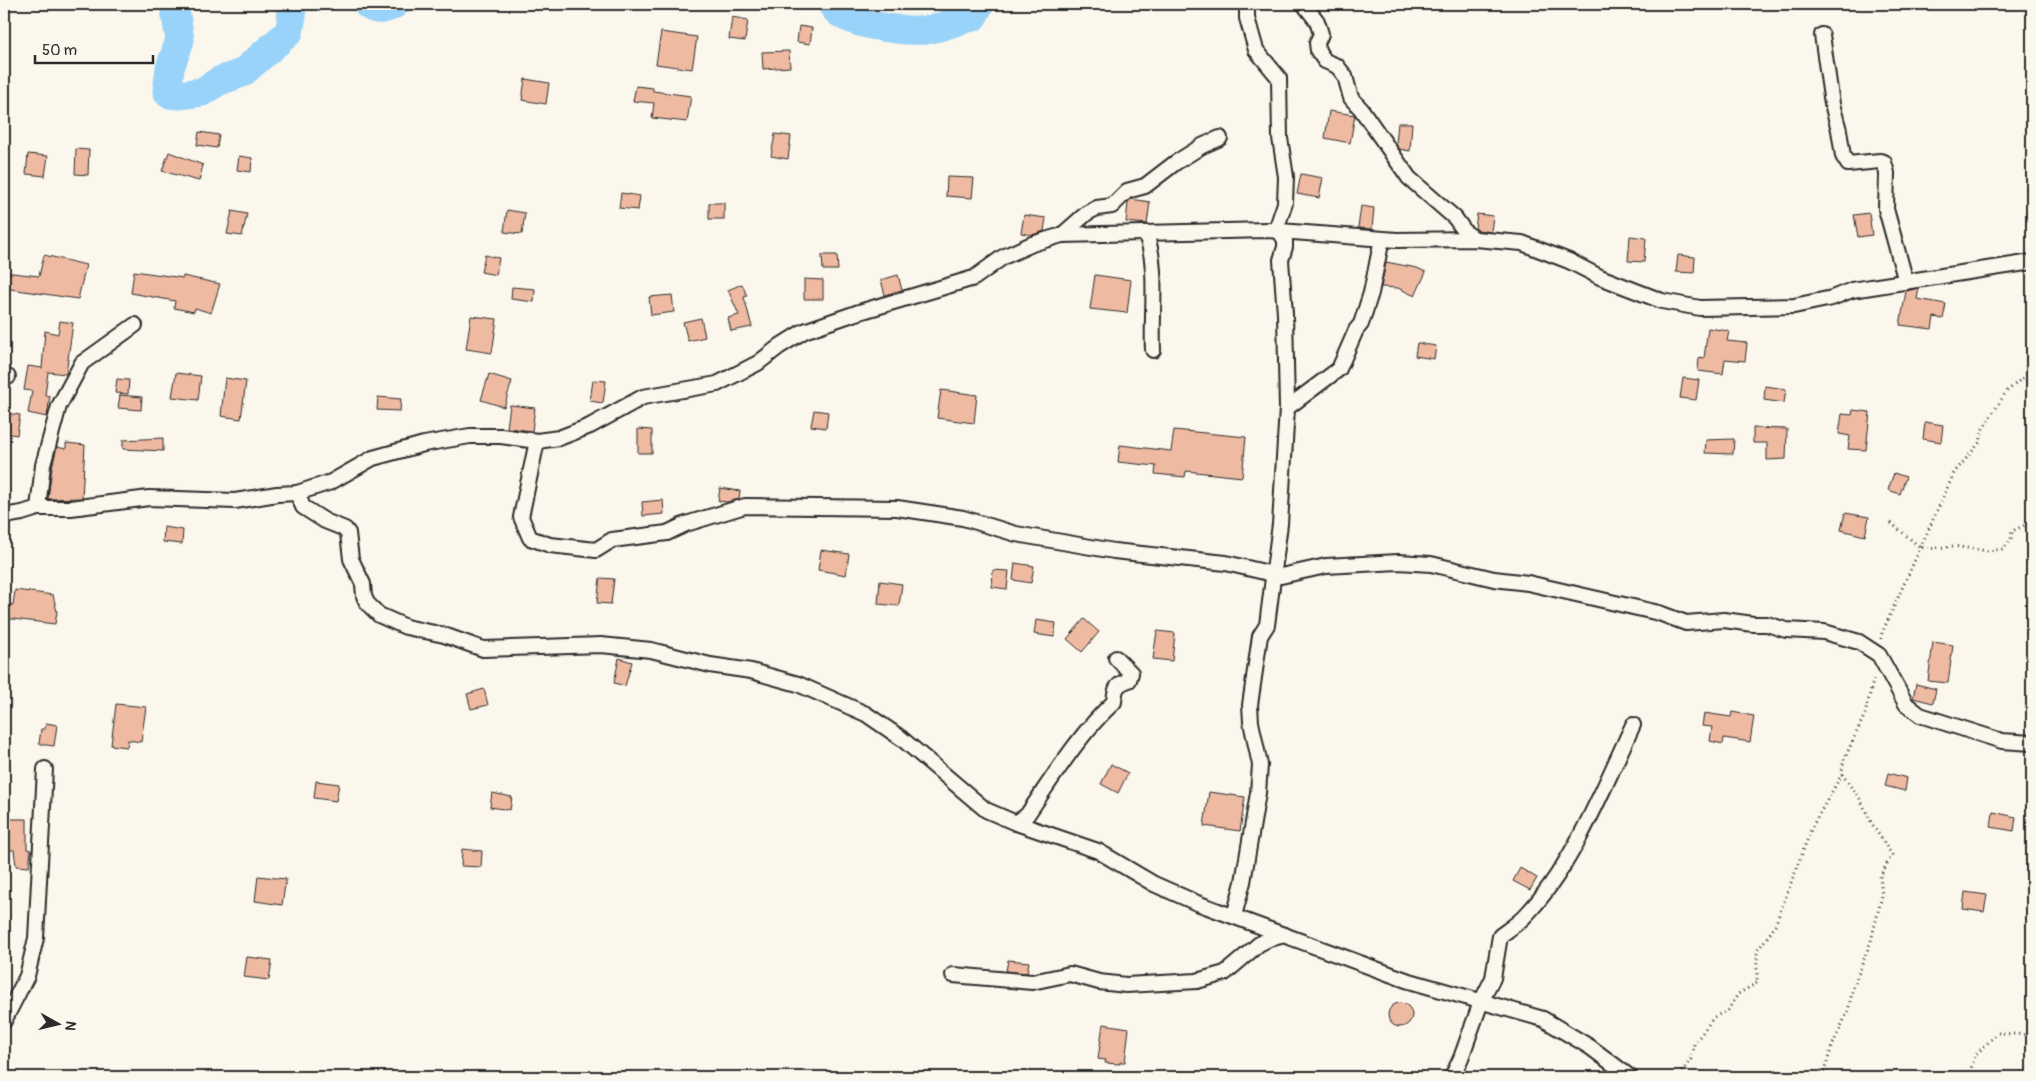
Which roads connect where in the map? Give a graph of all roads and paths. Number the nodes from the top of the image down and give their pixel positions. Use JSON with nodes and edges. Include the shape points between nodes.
{"nodes":[{"id":1,"x":1247,"y":4,"type":"edge"},
{"id":2,"x":1309,"y":4,"type":"edge"},
{"id":3,"x":1822,"y":35,"type":"dead end"},
{"id":4,"x":1220,"y":138,"type":"dead end"},
{"id":5,"x":1280,"y":231,"type":"junction"},
{"id":6,"x":1145,"y":233,"type":"junction"},
{"id":7,"x":1062,"y":235,"type":"junction"},
{"id":8,"x":1382,"y":239,"type":"junction"},
{"id":9,"x":1475,"y":239,"type":"junction"},
{"id":10,"x":2032,"y":262,"type":"edge"},
{"id":11,"x":1906,"y":282,"type":"junction"},
{"id":12,"x":134,"y":325,"type":"dead end"},
{"id":13,"x":1153,"y":350,"type":"dead end"},
{"id":14,"x":2032,"y":370,"type":"edge"},
{"id":15,"x":1287,"y":408,"type":"junction"},
{"id":16,"x":537,"y":441,"type":"junction"},
{"id":17,"x":297,"y":493,"type":"junction"},
{"id":18,"x":38,"y":508,"type":"junction"},
{"id":19,"x":4,"y":516,"type":"edge"},
{"id":20,"x":2032,"y":522,"type":"edge"},
{"id":21,"x":1891,"y":523,"type":"dead end"},
{"id":22,"x":1920,"y":548,"type":"junction"},
{"id":23,"x":1273,"y":575,"type":"junction"},
{"id":24,"x":1879,"y":655,"type":"junction"},
{"id":25,"x":1116,"y":658,"type":"dead end"},
{"id":26,"x":1633,"y":725,"type":"dead end"},
{"id":27,"x":2032,"y":743,"type":"edge"},
{"id":28,"x":45,"y":769,"type":"dead end"},
{"id":29,"x":1842,"y":774,"type":"junction"},
{"id":30,"x":1016,"y":823,"type":"junction"},
{"id":31,"x":1234,"y":916,"type":"junction"},
{"id":32,"x":1284,"y":935,"type":"junction"},
{"id":33,"x":953,"y":975,"type":"dead end"},
{"id":34,"x":1481,"y":1002,"type":"junction"},
{"id":35,"x":4,"y":1021,"type":"edge"},
{"id":36,"x":2032,"y":1035,"type":"edge"},
{"id":37,"x":1452,"y":1077,"type":"edge"},
{"id":38,"x":1630,"y":1077,"type":"edge"},
{"id":39,"x":1681,"y":1077,"type":"edge"},
{"id":40,"x":1822,"y":1077,"type":"edge"},
{"id":41,"x":1968,"y":1077,"type":"edge"}],
"edges":[{"from":1,"to":5,"type":"street","via":[[1247,18],[1256,50],[1280,78],[1280,138],[1286,177],[1286,203],[1278,227]]},
{"from":2,"to":9,"type":"street","via":[[1306,7],[1317,21],[1321,34],[1318,51],[1325,61],[1337,66],[1345,76],[1351,98],[1409,178]]},
{"from":3,"to":11,"type":"street","via":[[1843,156],[1848,164],[1884,162],[1887,173],[1886,209]]},
{"from":4,"to":7,"type":"street","via":[[1175,163],[1145,186],[1127,191],[1112,206],[1087,213]]},
{"from":5,"to":6,"type":"street"},
{"from":5,"to":8,"type":"street"},
{"from":5,"to":15,"type":"street","via":[[1285,240],[1281,260]]},
{"from":6,"to":7,"type":"street"},
{"from":6,"to":13,"type":"street","via":[[1151,245],[1153,263]]},
{"from":7,"to":16,"type":"street","via":[[1003,257],[974,278],[804,331],[758,363],[717,384],[644,398],[590,426],[560,438]]},
{"from":8,"to":9,"type":"street"},
{"from":8,"to":15,"type":"street","via":[[1362,324],[1356,330],[1339,369]]},
{"from":9,"to":11,"type":"street","via":[[1522,243],[1662,301],[1700,308],[1794,306],[1852,290]]},
{"from":10,"to":11,"type":"street"},
{"from":12,"to":18,"type":"street","via":[[82,363],[50,433]]},
{"from":14,"to":22,"type":"path","via":[[2006,392],[1980,442],[1954,473]]},
{"from":15,"to":23,"type":"street","via":[[1280,524]]},
{"from":16,"to":17,"type":"street","via":[[470,436],[424,444],[372,458],[331,482]]},
{"from":16,"to":23,"type":"street","via":[[521,517],[530,538],[550,545],[596,550],[612,540],[667,533],[745,506],[897,508],[963,518],[1016,534],[1114,552],[1226,563]]},
{"from":17,"to":18,"type":"street","via":[[235,501],[149,498],[71,508]]},
{"from":17,"to":30,"type":"street","via":[[303,507],[348,533],[351,559],[363,584],[364,596],[379,616],[482,650],[601,644],[650,650],[798,684],[866,714],[902,738],[986,810]]},
{"from":18,"to":19,"type":"street"},
{"from":20,"to":22,"type":"path","via":[[2012,531],[2011,540],[2004,549]]},
{"from":21,"to":22,"type":"path"},
{"from":22,"to":24,"type":"path","via":[[1882,633]]},
{"from":23,"to":24,"type":"street","via":[[1296,574],[1326,566],[1398,562],[1431,564],[1659,613],[1686,624],[1724,620],[1767,624],[1786,630],[1824,632],[1859,642]]},
{"from":23,"to":31,"type":"street","via":[[1267,625],[1260,636],[1250,705],[1260,766],[1258,793],[1244,882]]},
{"from":24,"to":27,"type":"street","via":[[1906,704],[1920,715],[2002,741]]},
{"from":24,"to":29,"type":"path","via":[[1865,714],[1843,762]]},
{"from":25,"to":30,"type":"street","via":[[1131,673],[1129,680],[1119,683],[1114,702],[1075,747],[1027,815]]},
{"from":26,"to":34,"type":"street","via":[[1586,824],[1552,882],[1524,917],[1500,936],[1493,978]]},
{"from":28,"to":35,"type":"street","via":[[36,938],[27,976]]},
{"from":29,"to":39,"type":"path","via":[[1812,826],[1774,928],[1757,951],[1758,983],[1738,994],[1728,1010],[1714,1016],[1694,1044],[1691,1060]]},
{"from":29,"to":40,"type":"path","via":[[1892,855],[1880,876],[1882,896],[1871,941]]},
{"from":30,"to":31,"type":"street","via":[[1098,851],[1154,884]]},
{"from":31,"to":32,"type":"street"},
{"from":32,"to":33,"type":"street","via":[[1259,944],[1225,973],[1198,981],[1126,985],[1070,974],[1032,982]]},
{"from":32,"to":34,"type":"street","via":[[1406,980]]},
{"from":34,"to":37,"type":"street"},
{"from":34,"to":38,"type":"street","via":[[1542,1019],[1590,1047]]},
{"from":36,"to":41,"type":"path","via":[[1998,1033],[1976,1054]]}]}
